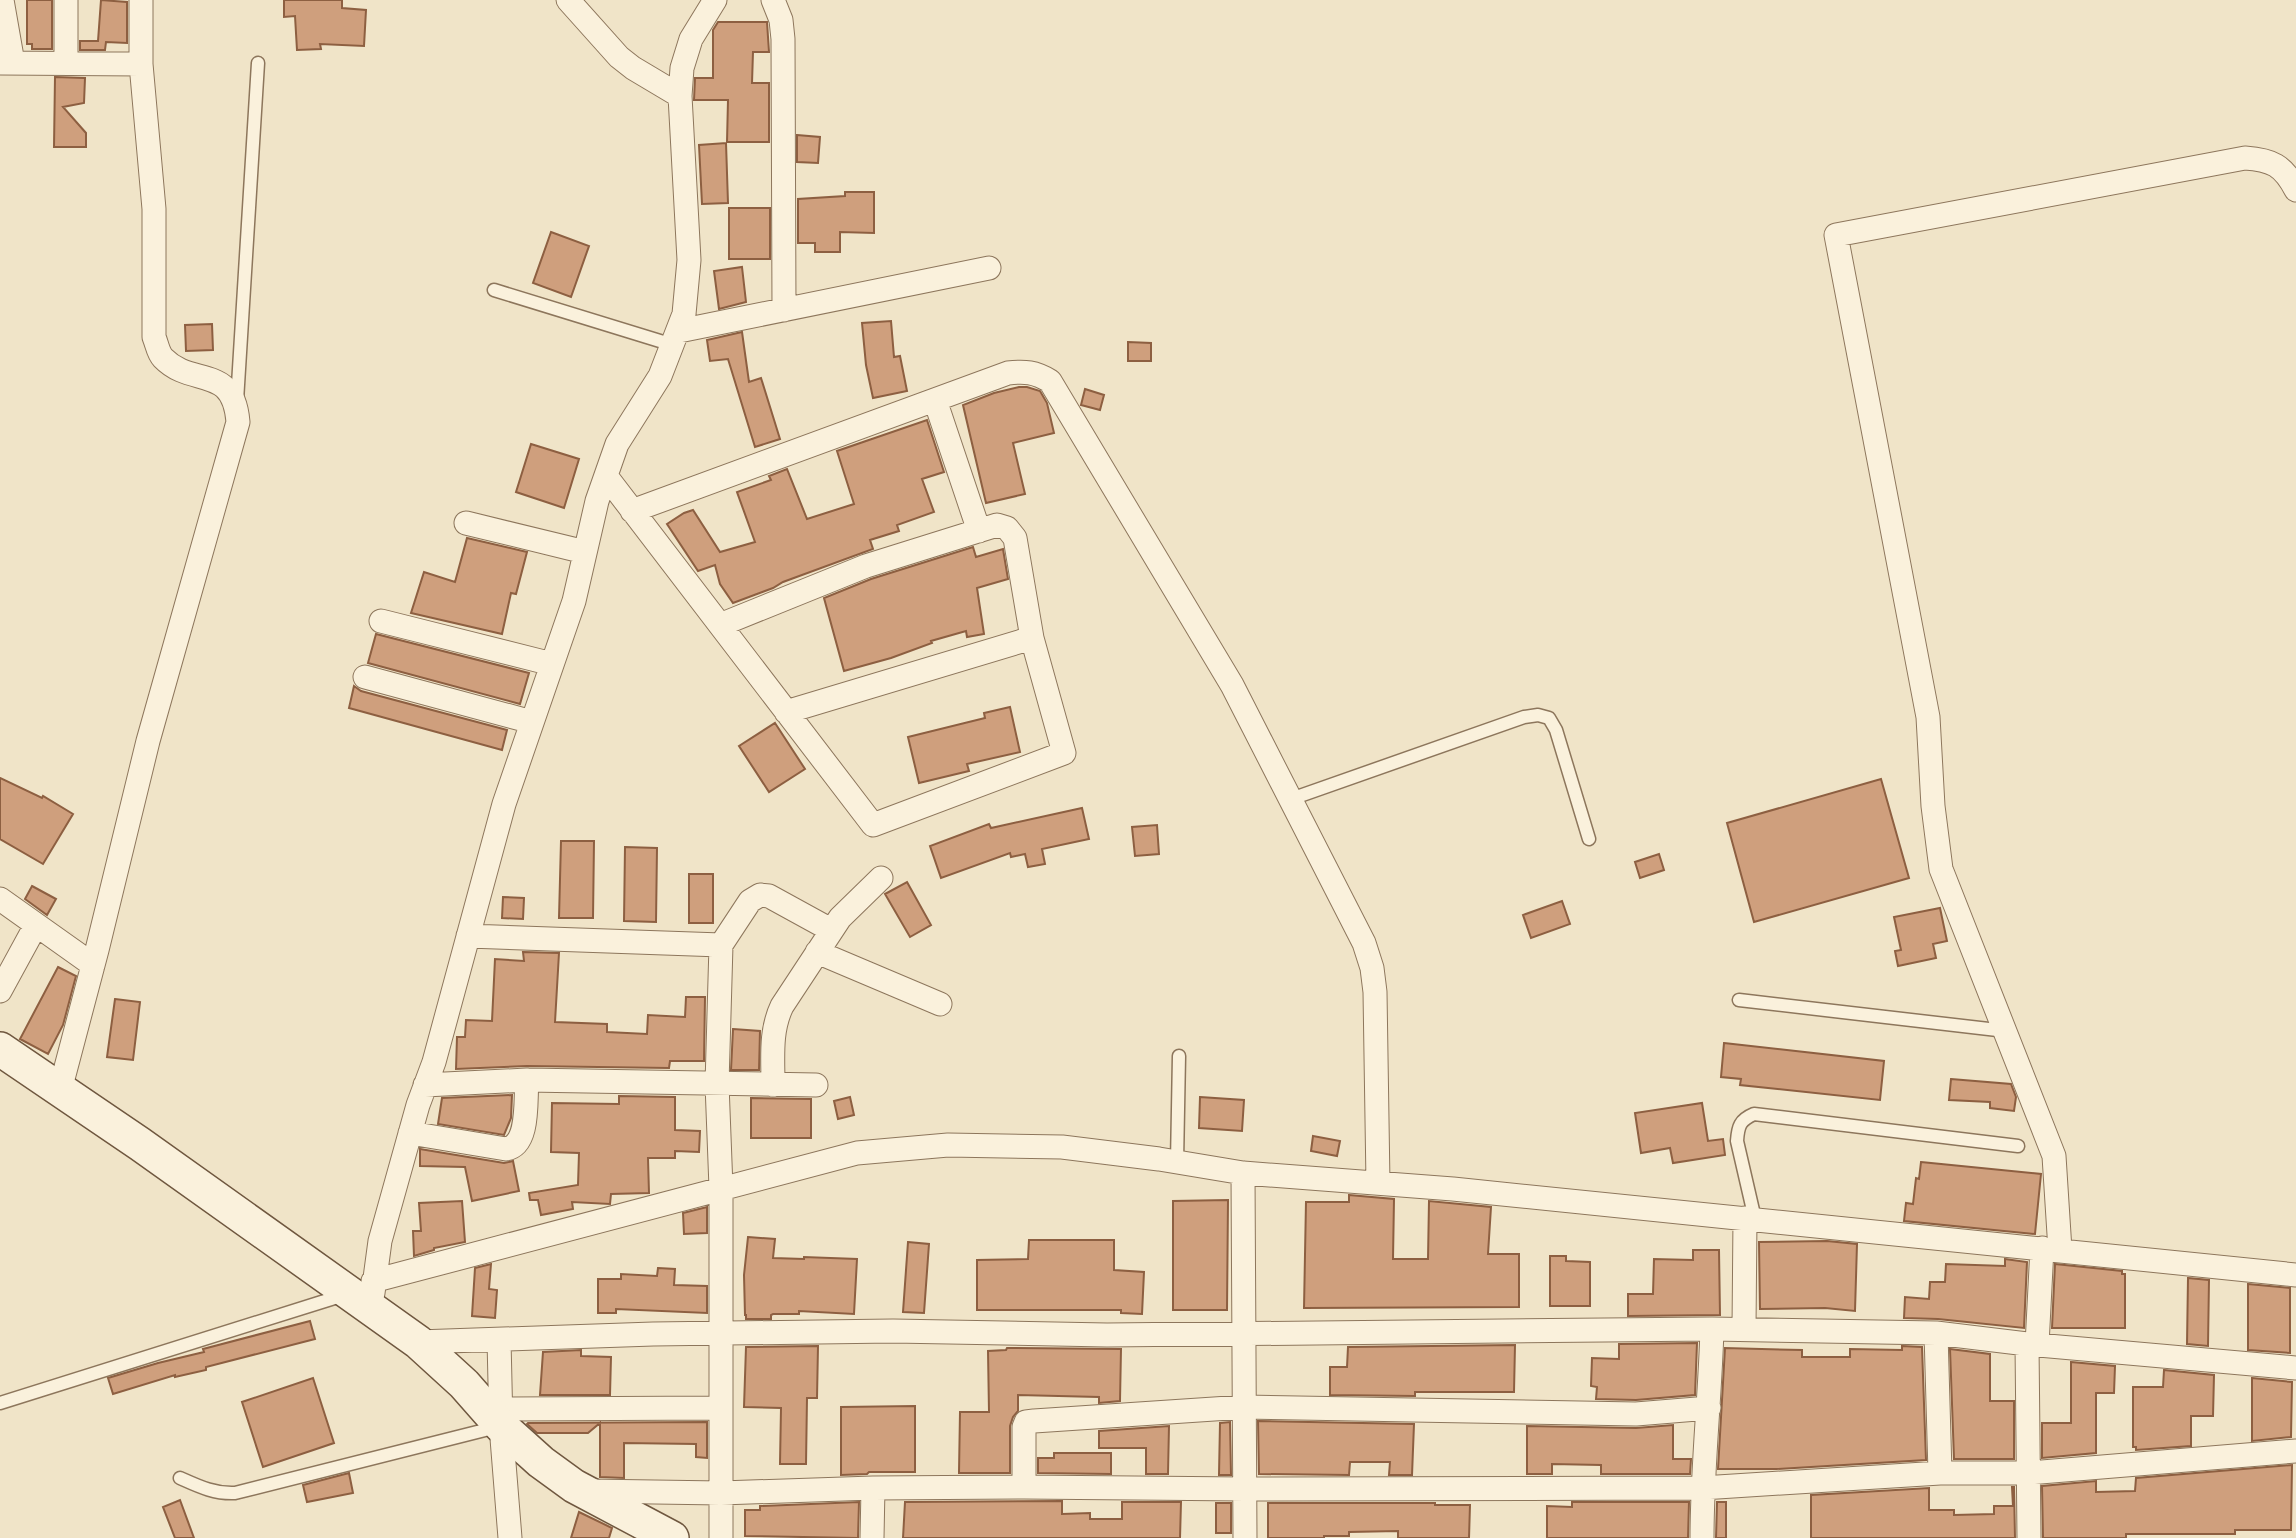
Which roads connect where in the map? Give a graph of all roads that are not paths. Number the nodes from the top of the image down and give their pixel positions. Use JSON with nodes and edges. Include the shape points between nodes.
{"nodes":[{"id":1,"x":2,"y":0,"type":"edge"},
{"id":2,"x":66,"y":0,"type":"edge"},
{"id":3,"x":141,"y":0,"type":"edge"},
{"id":4,"x":568,"y":0,"type":"edge"},
{"id":5,"x":715,"y":0,"type":"edge"},
{"id":6,"x":773,"y":0,"type":"edge"},
{"id":7,"x":6,"y":63,"type":"edge"},
{"id":8,"x":258,"y":63,"type":"dead end"},
{"id":9,"x":66,"y":64,"type":"junction"},
{"id":10,"x":142,"y":64,"type":"junction"},
{"id":11,"x":680,"y":96,"type":"junction"},
{"id":12,"x":2296,"y":190,"type":"edge"},
{"id":13,"x":989,"y":268,"type":"dead end"},
{"id":14,"x":494,"y":290,"type":"dead end"},
{"id":15,"x":784,"y":310,"type":"junction"},
{"id":16,"x":676,"y":338,"type":"junction"},
{"id":17,"x":935,"y":400,"type":"junction"},
{"id":18,"x":237,"y":402,"type":"junction"},
{"id":19,"x":606,"y":477,"type":"junction"},
{"id":20,"x":632,"y":511,"type":"junction"},
{"id":21,"x":466,"y":523,"type":"dead end"},
{"id":22,"x":979,"y":531,"type":"junction"},
{"id":23,"x":585,"y":552,"type":"junction"},
{"id":24,"x":381,"y":621,"type":"dead end"},
{"id":25,"x":720,"y":625,"type":"junction"},
{"id":26,"x":1032,"y":638,"type":"junction"},
{"id":27,"x":552,"y":664,"type":"junction"},
{"id":28,"x":365,"y":677,"type":"dead end"},
{"id":29,"x":786,"y":712,"type":"junction"},
{"id":30,"x":532,"y":722,"type":"junction"},
{"id":31,"x":1292,"y":799,"type":"junction"},
{"id":32,"x":1589,"y":839,"type":"dead end"},
{"id":33,"x":881,"y":878,"type":"dead end"},
{"id":34,"x":0,"y":899,"type":"edge"},
{"id":35,"x":36,"y":925,"type":"junction"},
{"id":36,"x":831,"y":930,"type":"junction"},
{"id":37,"x":468,"y":936,"type":"junction"},
{"id":38,"x":721,"y":945,"type":"junction"},
{"id":39,"x":817,"y":952,"type":"junction"},
{"id":40,"x":93,"y":965,"type":"junction"},
{"id":41,"x":0,"y":991,"type":"edge"},
{"id":42,"x":1739,"y":1000,"type":"dead end"},
{"id":43,"x":940,"y":1004,"type":"dead end"},
{"id":44,"x":2006,"y":1031,"type":"junction"},
{"id":45,"x":0,"y":1049,"type":"edge"},
{"id":46,"x":1179,"y":1056,"type":"dead end"},
{"id":47,"x":527,"y":1080,"type":"junction"},
{"id":48,"x":717,"y":1084,"type":"junction"},
{"id":49,"x":425,"y":1085,"type":"junction"},
{"id":50,"x":773,"y":1085,"type":"junction"},
{"id":51,"x":816,"y":1085,"type":"dead end"},
{"id":52,"x":60,"y":1090,"type":"junction"},
{"id":53,"x":410,"y":1133,"type":"junction"},
{"id":54,"x":2018,"y":1146,"type":"dead end"},
{"id":55,"x":1177,"y":1162,"type":"junction"},
{"id":56,"x":1243,"y":1173,"type":"junction"},
{"id":57,"x":1378,"y":1183,"type":"junction"},
{"id":58,"x":721,"y":1188,"type":"junction"},
{"id":59,"x":1750,"y":1219,"type":"junction"},
{"id":60,"x":2051,"y":1249,"type":"junction"},
{"id":61,"x":2296,"y":1275,"type":"edge"},
{"id":62,"x":365,"y":1294,"type":"junction"},
{"id":63,"x":1712,"y":1329,"type":"junction"},
{"id":64,"x":1744,"y":1329,"type":"junction"},
{"id":65,"x":1936,"y":1333,"type":"junction"},
{"id":66,"x":722,"y":1334,"type":"junction"},
{"id":67,"x":1244,"y":1334,"type":"junction"},
{"id":68,"x":499,"y":1339,"type":"junction"},
{"id":69,"x":418,"y":1342,"type":"junction"},
{"id":70,"x":2032,"y":1344,"type":"junction"},
{"id":71,"x":2296,"y":1368,"type":"edge"},
{"id":72,"x":0,"y":1403,"type":"edge"},
{"id":73,"x":1244,"y":1407,"type":"junction"},
{"id":74,"x":721,"y":1408,"type":"junction"},
{"id":75,"x":1709,"y":1408,"type":"junction"},
{"id":76,"x":501,"y":1418,"type":"junction"},
{"id":77,"x":2296,"y":1451,"type":"edge"},
{"id":78,"x":2029,"y":1473,"type":"junction"},
{"id":79,"x":1940,"y":1474,"type":"junction"},
{"id":80,"x":180,"y":1478,"type":"dead end"},
{"id":81,"x":1024,"y":1487,"type":"junction"},
{"id":82,"x":873,"y":1488,"type":"junction"},
{"id":83,"x":1702,"y":1488,"type":"junction"},
{"id":84,"x":1245,"y":1489,"type":"junction"},
{"id":85,"x":585,"y":1491,"type":"junction"},
{"id":86,"x":721,"y":1493,"type":"junction"},
{"id":87,"x":510,"y":1538,"type":"edge"},
{"id":88,"x":672,"y":1538,"type":"edge"},
{"id":89,"x":721,"y":1538,"type":"edge"},
{"id":90,"x":872,"y":1538,"type":"edge"},
{"id":91,"x":1245,"y":1538,"type":"edge"},
{"id":92,"x":1702,"y":1538,"type":"edge"},
{"id":93,"x":2029,"y":1538,"type":"edge"}],
"edges":[{"from":1,"to":7,"type":"street"},
{"from":2,"to":9,"type":"street"},
{"from":3,"to":10,"type":"street"},
{"from":4,"to":11,"type":"street","via":[[619,57]]},
{"from":5,"to":11,"type":"street","via":[[691,39]]},
{"from":6,"to":15,"type":"street","via":[[783,39]]},
{"from":7,"to":9,"type":"street"},
{"from":8,"to":18,"type":"lane"},
{"from":9,"to":10,"type":"street"},
{"from":10,"to":18,"type":"street","via":[[154,209],[154,337],[161,356],[174,366],[224,385]]},
{"from":11,"to":16,"type":"street","via":[[689,260],[684,314]]},
{"from":12,"to":44,"type":"street","via":[[2288,176],[2267,160],[2245,158],[1836,235],[1928,717],[1941,869]]},
{"from":13,"to":15,"type":"street"},
{"from":14,"to":16,"type":"lane"},
{"from":15,"to":16,"type":"street"},
{"from":16,"to":19,"type":"street","via":[[660,376],[617,444]]},
{"from":17,"to":20,"type":"street"},
{"from":17,"to":22,"type":"street"},
{"from":17,"to":31,"type":"street","via":[[1008,373],[1024,371],[1050,381],[1232,685]]},
{"from":18,"to":40,"type":"street","via":[[238,422],[148,741]]},
{"from":19,"to":20,"type":"street"},
{"from":19,"to":23,"type":"street"},
{"from":20,"to":25,"type":"street"},
{"from":21,"to":23,"type":"street"},
{"from":22,"to":25,"type":"street","via":[[866,566]]},
{"from":22,"to":26,"type":"street","via":[[997,525],[1007,527],[1015,538]]},
{"from":23,"to":27,"type":"street"},
{"from":24,"to":27,"type":"street"},
{"from":25,"to":29,"type":"street"},
{"from":26,"to":29,"type":"street"},
{"from":26,"to":29,"type":"street","via":[[1064,753],[873,825]]},
{"from":27,"to":30,"type":"street"},
{"from":28,"to":30,"type":"street"},
{"from":30,"to":37,"type":"street"},
{"from":31,"to":32,"type":"lane","via":[[1538,715],[1549,718],[1556,730]]},
{"from":31,"to":57,"type":"street","via":[[1372,968]]},
{"from":33,"to":36,"type":"street"},
{"from":34,"to":35,"type":"street"},
{"from":35,"to":40,"type":"street"},
{"from":35,"to":41,"type":"street"},
{"from":36,"to":38,"type":"street","via":[[760,895],[750,901]]},
{"from":36,"to":39,"type":"street"},
{"from":37,"to":38,"type":"street"},
{"from":37,"to":49,"type":"street"},
{"from":38,"to":48,"type":"street"},
{"from":39,"to":43,"type":"street"},
{"from":39,"to":50,"type":"street","via":[[775,1020]]},
{"from":40,"to":52,"type":"street"},
{"from":42,"to":44,"type":"lane"},
{"from":44,"to":60,"type":"street","via":[[2054,1156]]},
{"from":45,"to":52,"type":"main road"},
{"from":46,"to":55,"type":"lane"},
{"from":47,"to":48,"type":"street"},
{"from":47,"to":49,"type":"street"},
{"from":47,"to":53,"type":"street","via":[[523,1133],[514,1148]]},
{"from":48,"to":50,"type":"street"},
{"from":48,"to":58,"type":"street"},
{"from":49,"to":53,"type":"street"},
{"from":50,"to":51,"type":"street"},
{"from":52,"to":62,"type":"main road"},
{"from":53,"to":62,"type":"street"},
{"from":54,"to":59,"type":"lane","via":[[1754,1114],[1742,1119],[1737,1141]]},
{"from":55,"to":56,"type":"street"},
{"from":55,"to":58,"type":"street","via":[[1062,1147],[948,1145],[858,1153]]},
{"from":56,"to":57,"type":"street"},
{"from":56,"to":67,"type":"street"},
{"from":57,"to":59,"type":"street"},
{"from":58,"to":62,"type":"street"},
{"from":58,"to":66,"type":"street"},
{"from":59,"to":60,"type":"street"},
{"from":59,"to":64,"type":"street"},
{"from":60,"to":61,"type":"street"},
{"from":60,"to":70,"type":"street"},
{"from":62,"to":69,"type":"main road"},
{"from":62,"to":72,"type":"lane"},
{"from":63,"to":64,"type":"street"},
{"from":63,"to":67,"type":"street"},
{"from":63,"to":75,"type":"street"},
{"from":64,"to":65,"type":"street"},
{"from":65,"to":70,"type":"street"},
{"from":65,"to":79,"type":"street"},
{"from":66,"to":67,"type":"street"},
{"from":66,"to":68,"type":"street"},
{"from":66,"to":74,"type":"street"},
{"from":67,"to":73,"type":"street"},
{"from":68,"to":69,"type":"street"},
{"from":68,"to":76,"type":"street"},
{"from":69,"to":76,"type":"main road"},
{"from":70,"to":71,"type":"street"},
{"from":70,"to":78,"type":"street"},
{"from":73,"to":75,"type":"street","via":[[1636,1414]]},
{"from":73,"to":81,"type":"street","via":[[1026,1422]]},
{"from":73,"to":84,"type":"street"},
{"from":74,"to":76,"type":"street"},
{"from":74,"to":86,"type":"street"},
{"from":75,"to":83,"type":"street"},
{"from":76,"to":80,"type":"lane","via":[[235,1493],[222,1494]]},
{"from":76,"to":85,"type":"main road","via":[[541,1462]]},
{"from":76,"to":87,"type":"street"},
{"from":77,"to":78,"type":"street"},
{"from":78,"to":79,"type":"street"},
{"from":78,"to":93,"type":"street"},
{"from":79,"to":83,"type":"street"},
{"from":81,"to":82,"type":"street"},
{"from":81,"to":84,"type":"street"},
{"from":82,"to":86,"type":"street"},
{"from":82,"to":90,"type":"street"},
{"from":83,"to":84,"type":"street"},
{"from":83,"to":92,"type":"street"},
{"from":84,"to":91,"type":"street"},
{"from":85,"to":86,"type":"street"},
{"from":85,"to":88,"type":"main road"},
{"from":86,"to":89,"type":"street"}]}
